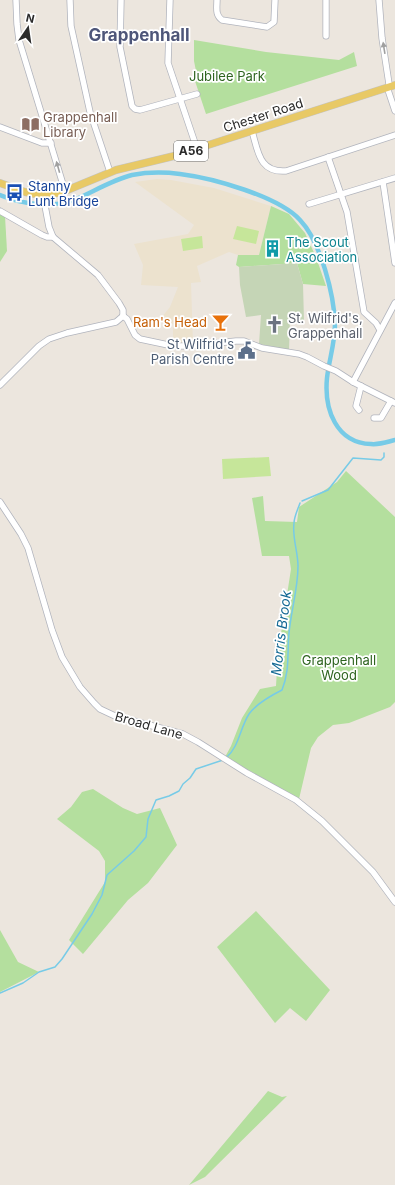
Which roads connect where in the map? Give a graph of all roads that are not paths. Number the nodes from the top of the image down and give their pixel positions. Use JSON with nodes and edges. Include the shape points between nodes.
{"nodes":[{"id":1,"x":16,"y":0,"type":"edge"},
{"id":2,"x":70,"y":0,"type":"edge"},
{"id":3,"x":121,"y":0,"type":"edge"},
{"id":4,"x":170,"y":0,"type":"edge"},
{"id":5,"x":217,"y":0,"type":"edge"},
{"id":6,"x":275,"y":0,"type":"edge"},
{"id":7,"x":326,"y":0,"type":"edge"},
{"id":8,"x":379,"y":0,"type":"edge"},
{"id":9,"x":326,"y":36,"type":"dead end"},
{"id":10,"x":392,"y":86,"type":"edge"},
{"id":11,"x":197,"y":94,"type":"dead end"},
{"id":12,"x":179,"y":100,"type":"junction"},
{"id":13,"x":395,"y":111,"type":"edge"},
{"id":14,"x":0,"y":127,"type":"edge"},
{"id":15,"x":252,"y":131,"type":"junction"},
{"id":16,"x":395,"y":135,"type":"edge"},
{"id":17,"x":51,"y":143,"type":"junction"},
{"id":18,"x":197,"y":149,"type":"junction"},
{"id":19,"x":328,"y":157,"type":"junction"},
{"id":20,"x":110,"y":172,"type":"junction"},
{"id":21,"x":395,"y":178,"type":"edge"},
{"id":22,"x":383,"y":182,"type":"junction"},
{"id":23,"x":0,"y":183,"type":"edge"},
{"id":24,"x":64,"y":191,"type":"junction"},
{"id":25,"x":341,"y":194,"type":"junction"},
{"id":26,"x":44,"y":198,"type":"junction"},
{"id":27,"x":309,"y":204,"type":"dead end"},
{"id":28,"x":0,"y":211,"type":"edge"},
{"id":29,"x":53,"y":237,"type":"junction"},
{"id":30,"x":395,"y":263,"type":"edge"},
{"id":31,"x":395,"y":303,"type":"edge"},
{"id":32,"x":122,"y":316,"type":"junction"},
{"id":33,"x":380,"y":330,"type":"junction"},
{"id":34,"x":353,"y":382,"type":"junction"},
{"id":35,"x":0,"y":385,"type":"edge"},
{"id":36,"x":361,"y":386,"type":"junction"},
{"id":37,"x":393,"y":402,"type":"edge"},
{"id":38,"x":359,"y":410,"type":"dead end"},
{"id":39,"x":374,"y":418,"type":"dead end"},
{"id":40,"x":0,"y":502,"type":"edge"},
{"id":41,"x":395,"y":902,"type":"edge"}],
"edges":[{"from":1,"to":17,"type":"street","via":[[19,40]]},
{"from":2,"to":20,"type":"street","via":[[71,26],[93,124]]},
{"from":3,"to":12,"type":"street","via":[[120,47],[132,106],[135,110],[140,110]]},
{"from":4,"to":12,"type":"street","via":[[168,63]]},
{"from":5,"to":6,"type":"street","via":[[218,18],[267,27],[274,22]]},
{"from":7,"to":9,"type":"street"},
{"from":10,"to":8,"type":"street","one_way":true,"via":[[389,84],[382,38]]},
{"from":10,"to":13,"type":"street","via":[[388,90]]},
{"from":10,"to":15,"type":"main road","name":"Chester Road","number":"A56"},
{"from":11,"to":12,"type":"street"},
{"from":12,"to":18,"type":"street"},
{"from":14,"to":17,"type":"street","via":[[42,143]]},
{"from":15,"to":18,"type":"main road","name":"Chester Road","number":"A56"},
{"from":15,"to":19,"type":"street","via":[[262,161],[271,169],[286,171]]},
{"from":16,"to":19,"type":"street"},
{"from":24,"to":17,"type":"street","one_way":true},
{"from":18,"to":20,"type":"main road","name":"Chester Road","number":"A56"},
{"from":19,"to":25,"type":"street"},
{"from":20,"to":24,"type":"main road","name":"Chester Road","number":"A56"},
{"from":21,"to":22,"type":"street"},
{"from":22,"to":25,"type":"street"},
{"from":22,"to":30,"type":"street"},
{"from":23,"to":26,"type":"main road","name":"Chester Road","number":"A56"},
{"from":24,"to":26,"type":"main road","name":"Chester Road","number":"A56"},
{"from":25,"to":27,"type":"street"},
{"from":25,"to":33,"type":"street","via":[[347,212],[364,312]]},
{"from":26,"to":29,"type":"street"},
{"from":28,"to":29,"type":"street","via":[[42,235]]},
{"from":29,"to":32,"type":"street","via":[[98,275],[119,303],[123,310]]},
{"from":31,"to":33,"type":"street"},
{"from":32,"to":34,"type":"street","via":[[127,319],[135,335],[140,339],[173,346],[244,341],[262,348],[307,356]]},
{"from":32,"to":35,"type":"street","via":[[116,322],[49,339]]},
{"from":33,"to":34,"type":"street"},
{"from":34,"to":36,"type":"street"},
{"from":36,"to":37,"type":"street"},
{"from":36,"to":38,"type":"street","via":[[356,406]]},
{"from":37,"to":39,"type":"street","via":[[381,418]]},
{"from":40,"to":41,"type":"street","name":"Broad Lane","via":[[28,548],[62,657],[88,697],[107,713],[183,734],[291,797],[314,814],[373,872]]}]}
